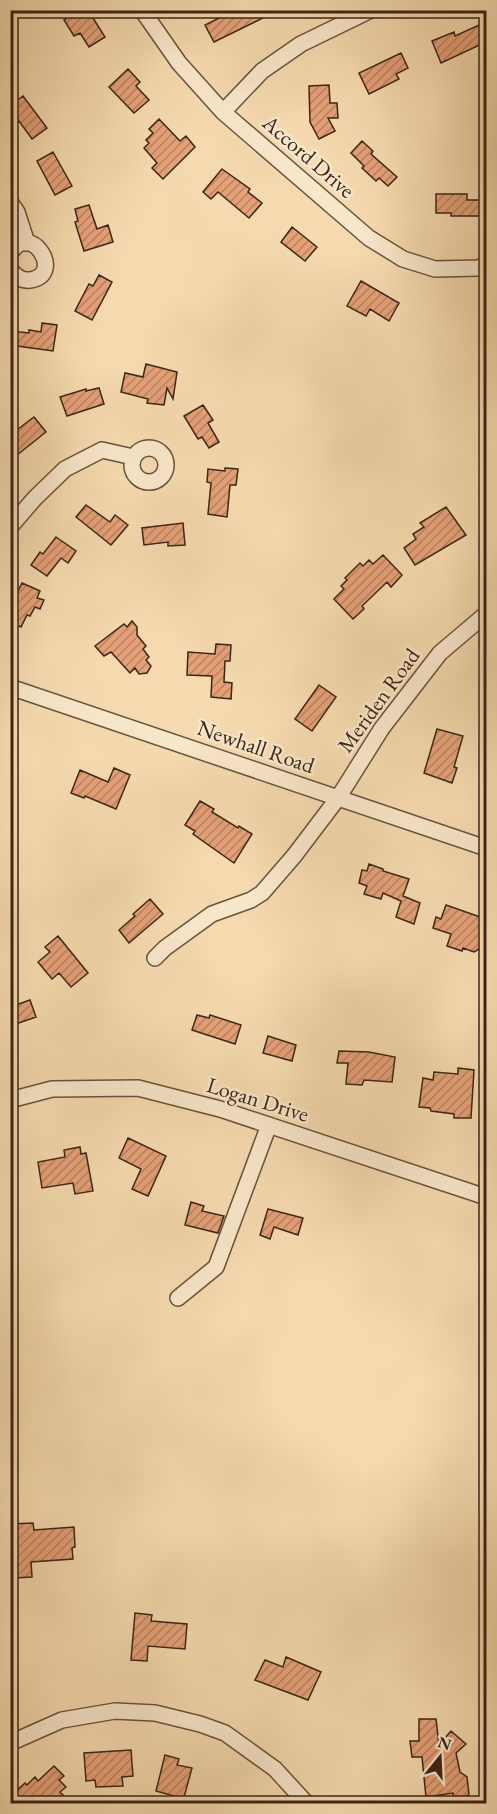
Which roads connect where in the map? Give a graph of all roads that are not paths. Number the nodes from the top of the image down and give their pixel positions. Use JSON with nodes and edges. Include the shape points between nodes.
{"nodes":[{"id":1,"x":142,"y":10,"type":"edge"},
{"id":2,"x":371,"y":10,"type":"edge"},
{"id":3,"x":224,"y":112,"type":"junction"},
{"id":4,"x":10,"y":202,"type":"edge"},
{"id":5,"x":27,"y":243,"type":"junction"},
{"id":6,"x":10,"y":254,"type":"edge"},
{"id":7,"x":486,"y":265,"type":"edge"},
{"id":8,"x":10,"y":269,"type":"edge"},
{"id":9,"x":133,"y":457,"type":"dead end"},
{"id":10,"x":10,"y":527,"type":"edge"},
{"id":11,"x":486,"y":614,"type":"edge"},
{"id":12,"x":10,"y":687,"type":"edge"},
{"id":13,"x":338,"y":798,"type":"junction"},
{"id":14,"x":486,"y":848,"type":"edge"},
{"id":15,"x":155,"y":958,"type":"dead end"},
{"id":16,"x":10,"y":1100,"type":"edge"},
{"id":17,"x":268,"y":1125,"type":"junction"},
{"id":18,"x":486,"y":1197,"type":"edge"},
{"id":19,"x":178,"y":1298,"type":"dead end"},
{"id":20,"x":10,"y":1743,"type":"edge"},
{"id":21,"x":307,"y":1803,"type":"edge"}],
"edges":[{"from":1,"to":3,"type":"street","name":"Accord Drive","via":[[179,63]]},
{"from":2,"to":3,"type":"street","via":[[302,44],[262,71]]},
{"from":3,"to":7,"type":"street","name":"Accord Drive","via":[[369,238],[404,259],[435,269]]},
{"from":4,"to":5,"type":"street"},
{"from":5,"to":6,"type":"street"},
{"from":5,"to":8,"type":"street","via":[[42,251],[46,262],[42,273],[27,280],[16,277]]},
{"from":9,"to":10,"type":"street","via":[[102,450],[65,469]]},
{"from":11,"to":13,"type":"street","name":"Meriden Road","via":[[440,653],[382,728]]},
{"from":12,"to":13,"type":"street","name":"Newhall Road"},
{"from":13,"to":14,"type":"street","name":"Newhall Road"},
{"from":13,"to":15,"type":"street","name":"Meriden Road","via":[[262,893],[212,914]]},
{"from":16,"to":17,"type":"street","name":"Logan Drive","via":[[52,1089],[138,1088]]},
{"from":17,"to":18,"type":"street","name":"Logan Drive"},
{"from":17,"to":19,"type":"street","via":[[216,1267]]},
{"from":20,"to":21,"type":"street","via":[[62,1720],[115,1710],[155,1713],[225,1733],[274,1768]]}]}
